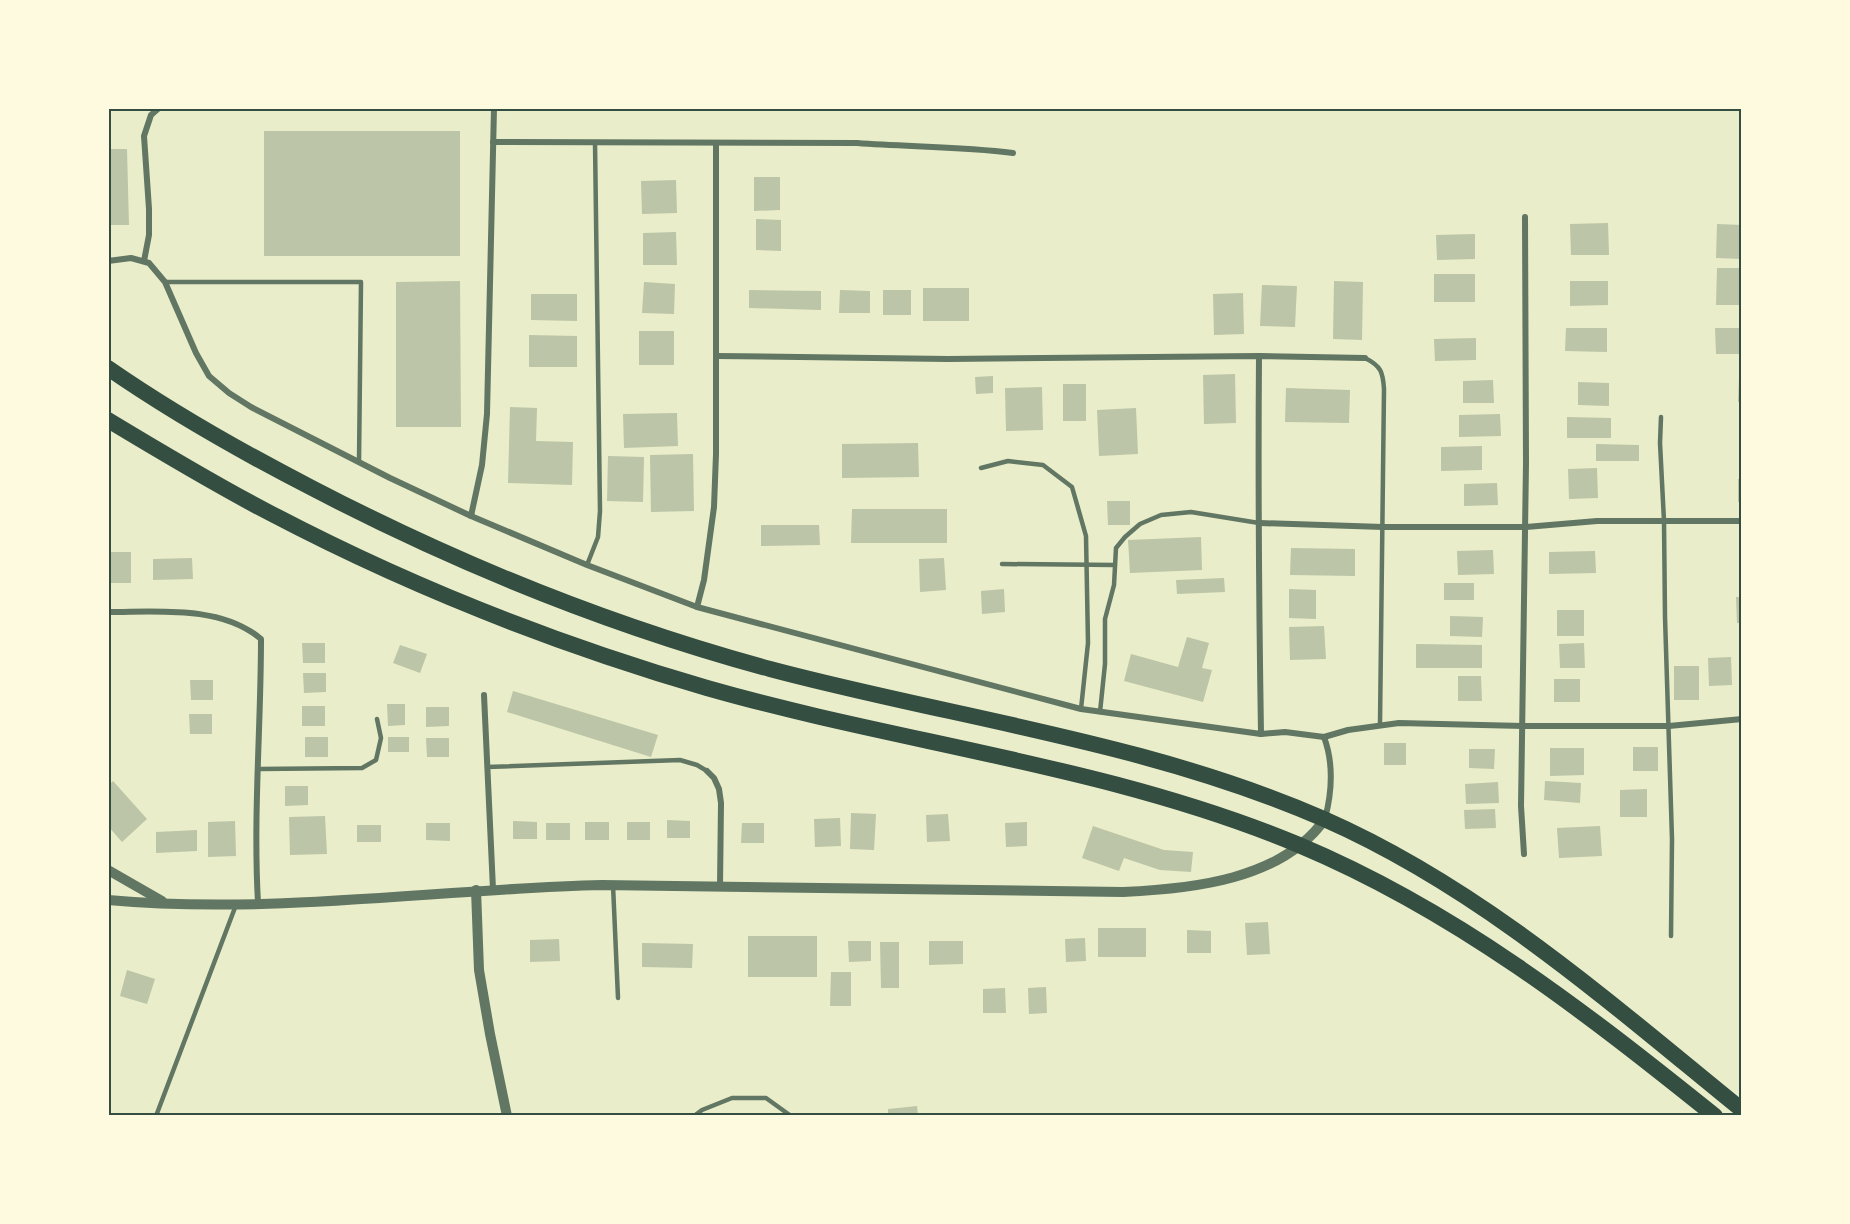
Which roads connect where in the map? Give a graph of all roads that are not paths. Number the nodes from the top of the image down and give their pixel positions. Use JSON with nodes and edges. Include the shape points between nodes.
{"nodes":[{"id":1,"x":159,"y":108,"type":"edge"},
{"id":2,"x":494,"y":108,"type":"edge"},
{"id":3,"x":493,"y":142,"type":"junction"},
{"id":4,"x":595,"y":142,"type":"junction"},
{"id":5,"x":716,"y":143,"type":"junction"},
{"id":6,"x":1012,"y":153,"type":"dead end"},
{"id":7,"x":1525,"y":217,"type":"dead end"},
{"id":8,"x":108,"y":261,"type":"edge"},
{"id":9,"x":144,"y":261,"type":"junction"},
{"id":10,"x":165,"y":282,"type":"junction"},
{"id":11,"x":716,"y":356,"type":"junction"},
{"id":12,"x":1259,"y":356,"type":"junction"},
{"id":13,"x":1365,"y":357,"type":"joint"},
{"id":14,"x":108,"y":368,"type":"edge"},
{"id":15,"x":1661,"y":417,"type":"dead end"},
{"id":16,"x":108,"y":420,"type":"edge"},
{"id":17,"x":359,"y":462,"type":"junction"},
{"id":18,"x":981,"y":468,"type":"dead end"},
{"id":19,"x":471,"y":516,"type":"junction"},
{"id":20,"x":1664,"y":521,"type":"junction"},
{"id":21,"x":1742,"y":521,"type":"edge"},
{"id":22,"x":1260,"y":524,"type":"junction"},
{"id":23,"x":1383,"y":527,"type":"junction"},
{"id":24,"x":1526,"y":527,"type":"junction"},
{"id":25,"x":1002,"y":564,"type":"dead end"},
{"id":26,"x":587,"y":565,"type":"junction"},
{"id":27,"x":1115,"y":565,"type":"junction"},
{"id":28,"x":1087,"y":566,"type":"junction"},
{"id":29,"x":698,"y":607,"type":"junction"},
{"id":30,"x":108,"y":612,"type":"edge"},
{"id":31,"x":484,"y":695,"type":"dead end"},
{"id":32,"x":1081,"y":709,"type":"junction"},
{"id":33,"x":1100,"y":712,"type":"junction"},
{"id":34,"x":377,"y":719,"type":"dead end"},
{"id":35,"x":1742,"y":719,"type":"edge"},
{"id":36,"x":1380,"y":724,"type":"junction"},
{"id":37,"x":1523,"y":726,"type":"junction"},
{"id":38,"x":1669,"y":726,"type":"junction"},
{"id":39,"x":1261,"y":734,"type":"junction"},
{"id":40,"x":1323,"y":737,"type":"junction"},
{"id":41,"x":487,"y":767,"type":"junction"},
{"id":42,"x":258,"y":769,"type":"junction"},
{"id":43,"x":707,"y":771,"type":"joint"},
{"id":44,"x":1325,"y":819,"type":"junction"},
{"id":45,"x":1300,"y":846,"type":"junction"},
{"id":46,"x":1524,"y":854,"type":"dead end"},
{"id":47,"x":108,"y":870,"type":"edge"},
{"id":48,"x":613,"y":885,"type":"junction"},
{"id":49,"x":720,"y":886,"type":"junction"},
{"id":50,"x":493,"y":889,"type":"junction"},
{"id":51,"x":476,"y":890,"type":"junction"},
{"id":52,"x":108,"y":900,"type":"edge"},
{"id":53,"x":165,"y":903,"type":"junction"},
{"id":54,"x":258,"y":903,"type":"junction"},
{"id":55,"x":236,"y":905,"type":"junction"},
{"id":56,"x":1671,"y":936,"type":"dead end"},
{"id":57,"x":618,"y":998,"type":"dead end"},
{"id":58,"x":1742,"y":1110,"type":"edge"},
{"id":59,"x":156,"y":1116,"type":"edge"},
{"id":60,"x":507,"y":1116,"type":"edge"},
{"id":61,"x":694,"y":1116,"type":"edge"},
{"id":62,"x":790,"y":1116,"type":"edge"},
{"id":63,"x":1715,"y":1116,"type":"edge"}],
"edges":[{"from":1,"to":9,"type":"street","via":[[151,115],[144,136],[150,209]]},
{"from":2,"to":3,"type":"street"},
{"from":3,"to":4,"type":"street"},
{"from":3,"to":19,"type":"street","via":[[487,414]]},
{"from":4,"to":5,"type":"street"},
{"from":4,"to":26,"type":"lane","via":[[600,511],[598,537]]},
{"from":5,"to":6,"type":"street","via":[[857,143],[982,148]]},
{"from":5,"to":11,"type":"street"},
{"from":7,"to":24,"type":"street"},
{"from":8,"to":9,"type":"street"},
{"from":9,"to":10,"type":"street"},
{"from":10,"to":17,"type":"street","via":[[196,353],[214,381],[251,407]]},
{"from":10,"to":17,"type":"lane","via":[[361,282]]},
{"from":11,"to":12,"type":"street"},
{"from":11,"to":29,"type":"street","via":[[714,507]]},
{"from":12,"to":13,"type":"street"},
{"from":12,"to":22,"type":"street"},
{"from":13,"to":23,"type":"lane","via":[[1383,372]]},
{"from":14,"to":44,"type":"highway","via":[[246,454],[378,522],[593,614],[768,668],[1187,769]]},
{"from":15,"to":20,"type":"lane"},
{"from":16,"to":45,"type":"highway","via":[[248,501],[341,549],[412,582],[596,653],[782,708],[1176,802]]},
{"from":17,"to":19,"type":"street"},
{"from":18,"to":28,"type":"lane","via":[[1008,460],[1043,465],[1072,487],[1086,536]]},
{"from":19,"to":26,"type":"street"},
{"from":20,"to":21,"type":"street"},
{"from":20,"to":24,"type":"street"},
{"from":20,"to":38,"type":"lane"},
{"from":22,"to":23,"type":"street"},
{"from":22,"to":27,"type":"lane","via":[[1191,512],[1161,515],[1140,524],[1125,537],[1116,549]]},
{"from":22,"to":39,"type":"street"},
{"from":23,"to":24,"type":"street"},
{"from":23,"to":36,"type":"lane"},
{"from":24,"to":37,"type":"street"},
{"from":25,"to":28,"type":"lane"},
{"from":26,"to":29,"type":"street"},
{"from":27,"to":28,"type":"lane"},
{"from":27,"to":33,"type":"lane","via":[[1105,619]]},
{"from":28,"to":32,"type":"lane","via":[[1088,643]]},
{"from":29,"to":32,"type":"street"},
{"from":30,"to":42,"type":"street","via":[[208,616],[235,622],[261,639]]},
{"from":31,"to":41,"type":"street"},
{"from":32,"to":33,"type":"street"},
{"from":33,"to":39,"type":"street"},
{"from":34,"to":42,"type":"lane","via":[[381,738],[376,759],[362,768]]},
{"from":35,"to":38,"type":"street"},
{"from":36,"to":37,"type":"street"},
{"from":36,"to":40,"type":"street"},
{"from":37,"to":38,"type":"street"},
{"from":37,"to":46,"type":"street"},
{"from":38,"to":56,"type":"lane"},
{"from":39,"to":40,"type":"street","via":[[1284,732]]},
{"from":40,"to":44,"type":"street","via":[[1331,767]]},
{"from":41,"to":43,"type":"lane","via":[[680,760]]},
{"from":41,"to":50,"type":"street"},
{"from":42,"to":54,"type":"street"},
{"from":43,"to":49,"type":"street","via":[[719,789],[721,803]]},
{"from":44,"to":45,"type":"street"},
{"from":44,"to":58,"type":"highway","via":[[1415,865],[1481,906],[1556,960]]},
{"from":45,"to":49,"type":"street","via":[[1243,873],[1164,890]]},
{"from":45,"to":63,"type":"highway","via":[[1426,907],[1493,948],[1620,1040]]},
{"from":47,"to":53,"type":"street"},
{"from":48,"to":49,"type":"street"},
{"from":48,"to":50,"type":"street"},
{"from":48,"to":57,"type":"lane"},
{"from":50,"to":51,"type":"street"},
{"from":51,"to":54,"type":"street"},
{"from":51,"to":60,"type":"street","via":[[479,970]]},
{"from":52,"to":53,"type":"street"},
{"from":53,"to":55,"type":"street"},
{"from":54,"to":55,"type":"street"},
{"from":55,"to":59,"type":"lane"},
{"from":61,"to":62,"type":"lane","via":[[732,1098],[766,1098]]}]}
